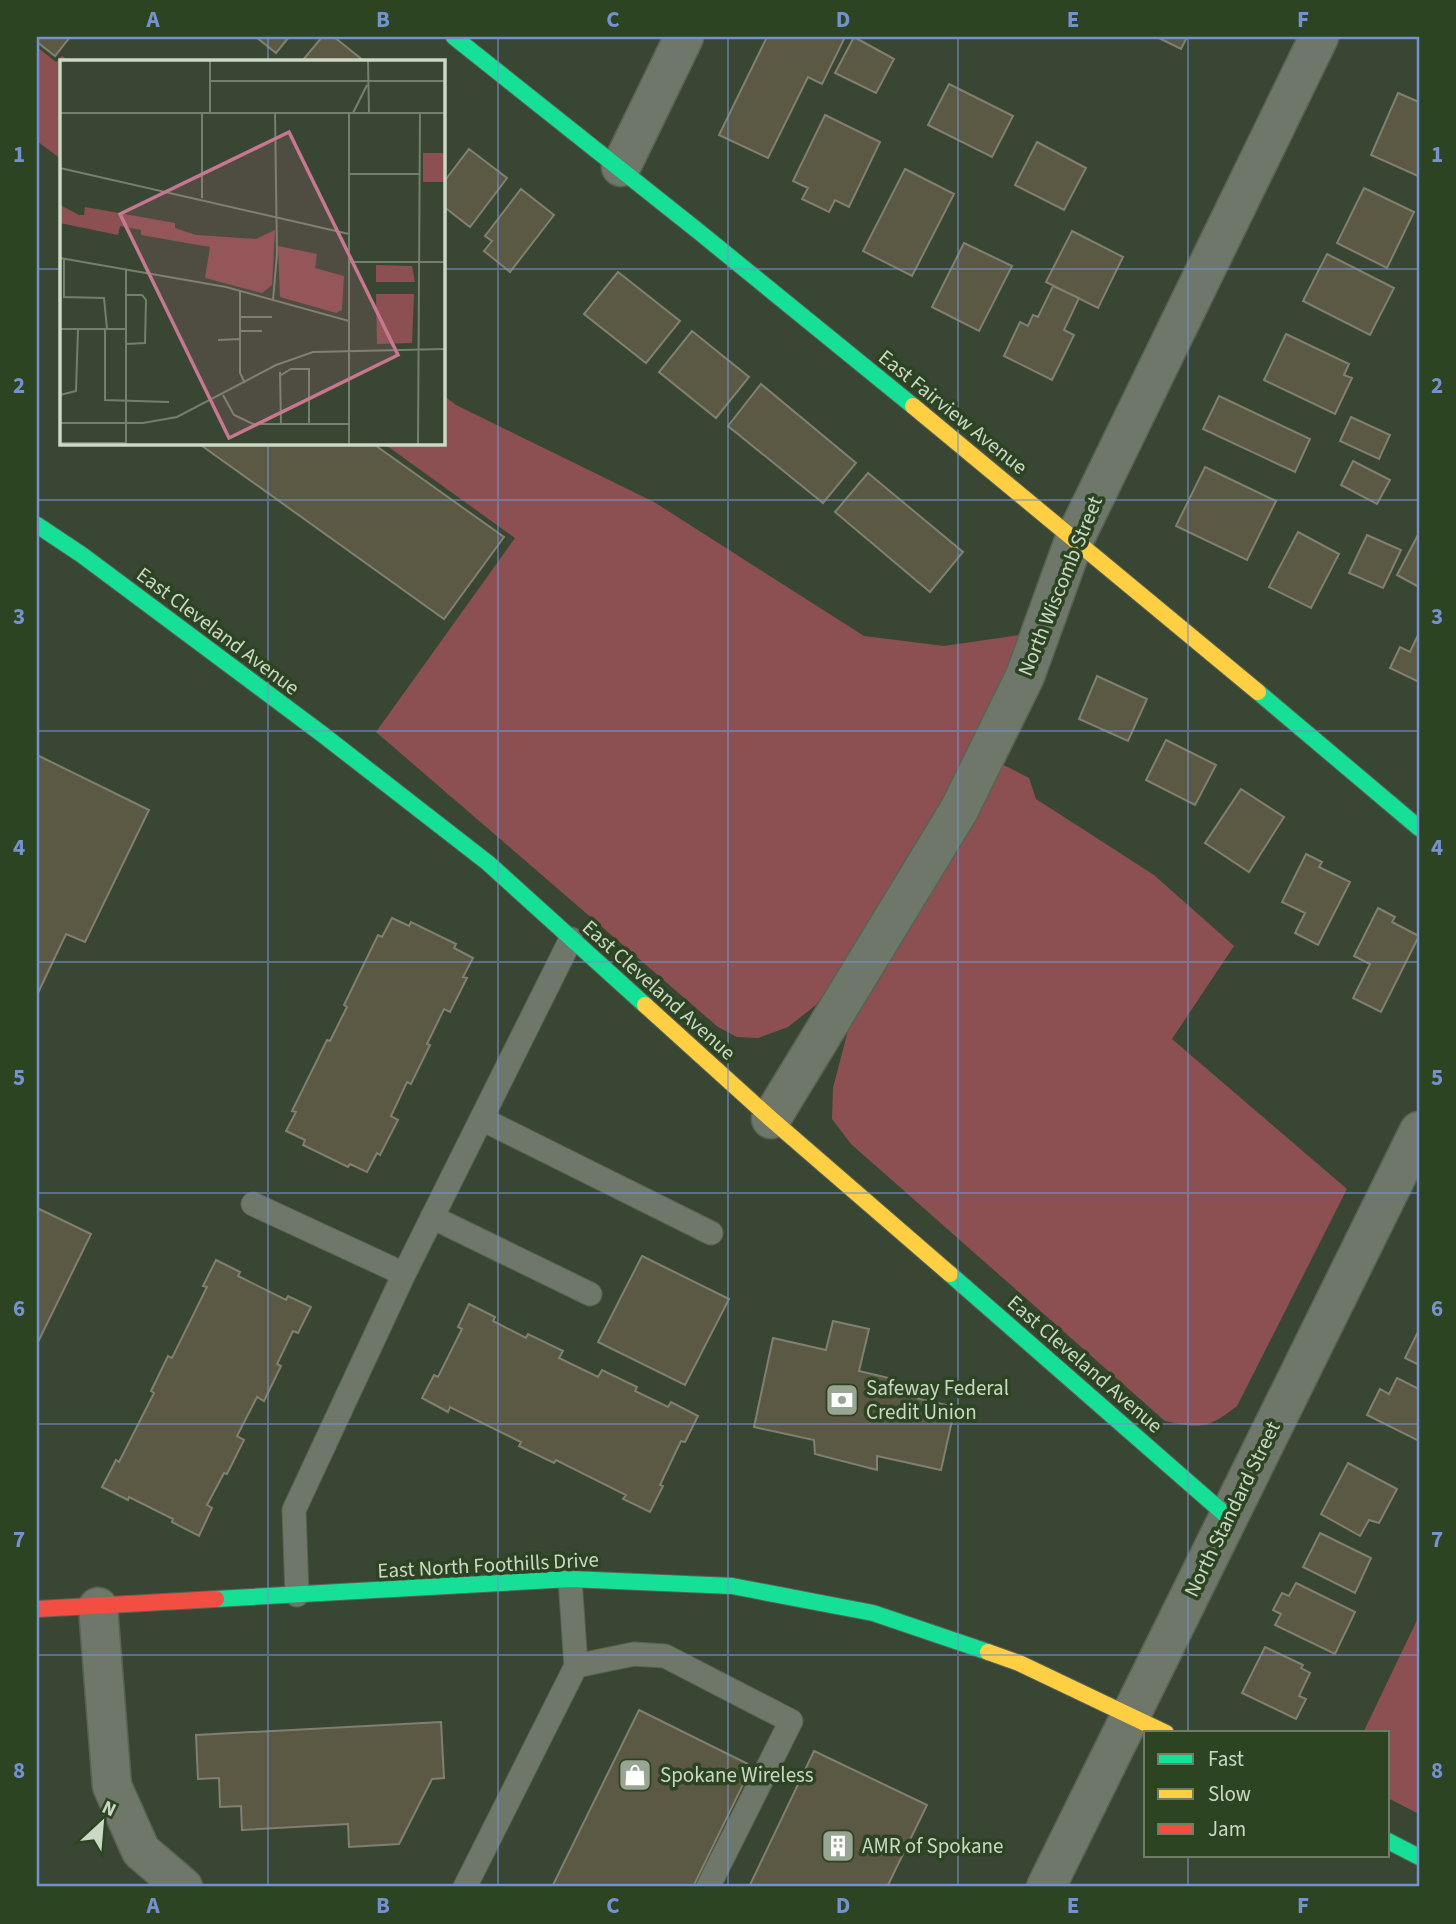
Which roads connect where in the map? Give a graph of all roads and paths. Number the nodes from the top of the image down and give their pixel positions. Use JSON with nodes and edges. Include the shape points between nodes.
{"nodes":[{"id":1,"x":454,"y":37,"type":"edge"},
{"id":2,"x":684,"y":37,"type":"edge"},
{"id":3,"x":1319,"y":37,"type":"edge"},
{"id":4,"x":621,"y":167,"type":"junction"},
{"id":5,"x":37,"y":525,"type":"edge"},
{"id":6,"x":1074,"y":538,"type":"junction"},
{"id":7,"x":1419,"y":828,"type":"edge"},
{"id":8,"x":571,"y":939,"type":"junction"},
{"id":9,"x":481,"y":1119,"type":"junction"},
{"id":10,"x":771,"y":1119,"type":"junction"},
{"id":11,"x":1419,"y":1131,"type":"edge"},
{"id":12,"x":253,"y":1204,"type":"dead end"},
{"id":13,"x":432,"y":1217,"type":"junction"},
{"id":14,"x":711,"y":1233,"type":"dead end"},
{"id":15,"x":404,"y":1275,"type":"junction"},
{"id":16,"x":590,"y":1294,"type":"dead end"},
{"id":17,"x":1228,"y":1517,"type":"junction"},
{"id":18,"x":570,"y":1578,"type":"junction"},
{"id":19,"x":297,"y":1595,"type":"junction"},
{"id":20,"x":98,"y":1607,"type":"junction"},
{"id":21,"x":37,"y":1609,"type":"edge"},
{"id":22,"x":576,"y":1667,"type":"junction"},
{"id":23,"x":1130,"y":1715,"type":"junction"},
{"id":24,"x":1162,"y":1731,"type":"edge"},
{"id":25,"x":1390,"y":1842,"type":"edge"},
{"id":26,"x":1419,"y":1857,"type":"edge"},
{"id":27,"x":183,"y":1887,"type":"edge"},
{"id":28,"x":465,"y":1887,"type":"edge"},
{"id":29,"x":708,"y":1887,"type":"edge"},
{"id":30,"x":1046,"y":1887,"type":"edge"}],
"edges":[{"from":1,"to":4,"type":"street","name":"East Fairview Avenue"},
{"from":2,"to":4,"type":"street"},
{"from":3,"to":6,"type":"street","name":"North Wiscomb Street"},
{"from":4,"to":6,"type":"street","name":"East Fairview Avenue"},
{"from":5,"to":8,"type":"street","name":"East Cleveland Avenue","via":[[488,863]]},
{"from":6,"to":7,"type":"street","name":"East Fairview Avenue"},
{"from":6,"to":10,"type":"street","name":"North Wiscomb Street","via":[[1025,676],[959,810]]},
{"from":8,"to":9,"type":"lane"},
{"from":8,"to":10,"type":"street","name":"East Cleveland Avenue"},
{"from":9,"to":13,"type":"lane"},
{"from":9,"to":14,"type":"lane"},
{"from":10,"to":17,"type":"street","name":"East Cleveland Avenue"},
{"from":11,"to":17,"type":"street","name":"North Standard Street"},
{"from":12,"to":15,"type":"lane"},
{"from":13,"to":15,"type":"lane"},
{"from":13,"to":16,"type":"lane"},
{"from":15,"to":19,"type":"lane","via":[[294,1510]]},
{"from":17,"to":23,"type":"street","name":"North Standard Street"},
{"from":18,"to":19,"type":"street","name":"East North Foothills Drive"},
{"from":18,"to":22,"type":"lane"},
{"from":18,"to":23,"type":"street","name":"East North Foothills Drive","via":[[732,1586],[873,1613],[1019,1663]]},
{"from":19,"to":20,"type":"street","name":"East North Foothills Drive"},
{"from":20,"to":21,"type":"street","name":"East North Foothills Drive"},
{"from":20,"to":27,"type":"street","via":[[112,1786],[141,1851]]},
{"from":22,"to":28,"type":"lane"},
{"from":22,"to":29,"type":"lane","via":[[634,1654],[665,1656],[791,1721]]},
{"from":23,"to":24,"type":"street","name":"East North Foothills Drive"},
{"from":23,"to":30,"type":"street","name":"North Standard Street"},
{"from":25,"to":26,"type":"street"}]}
